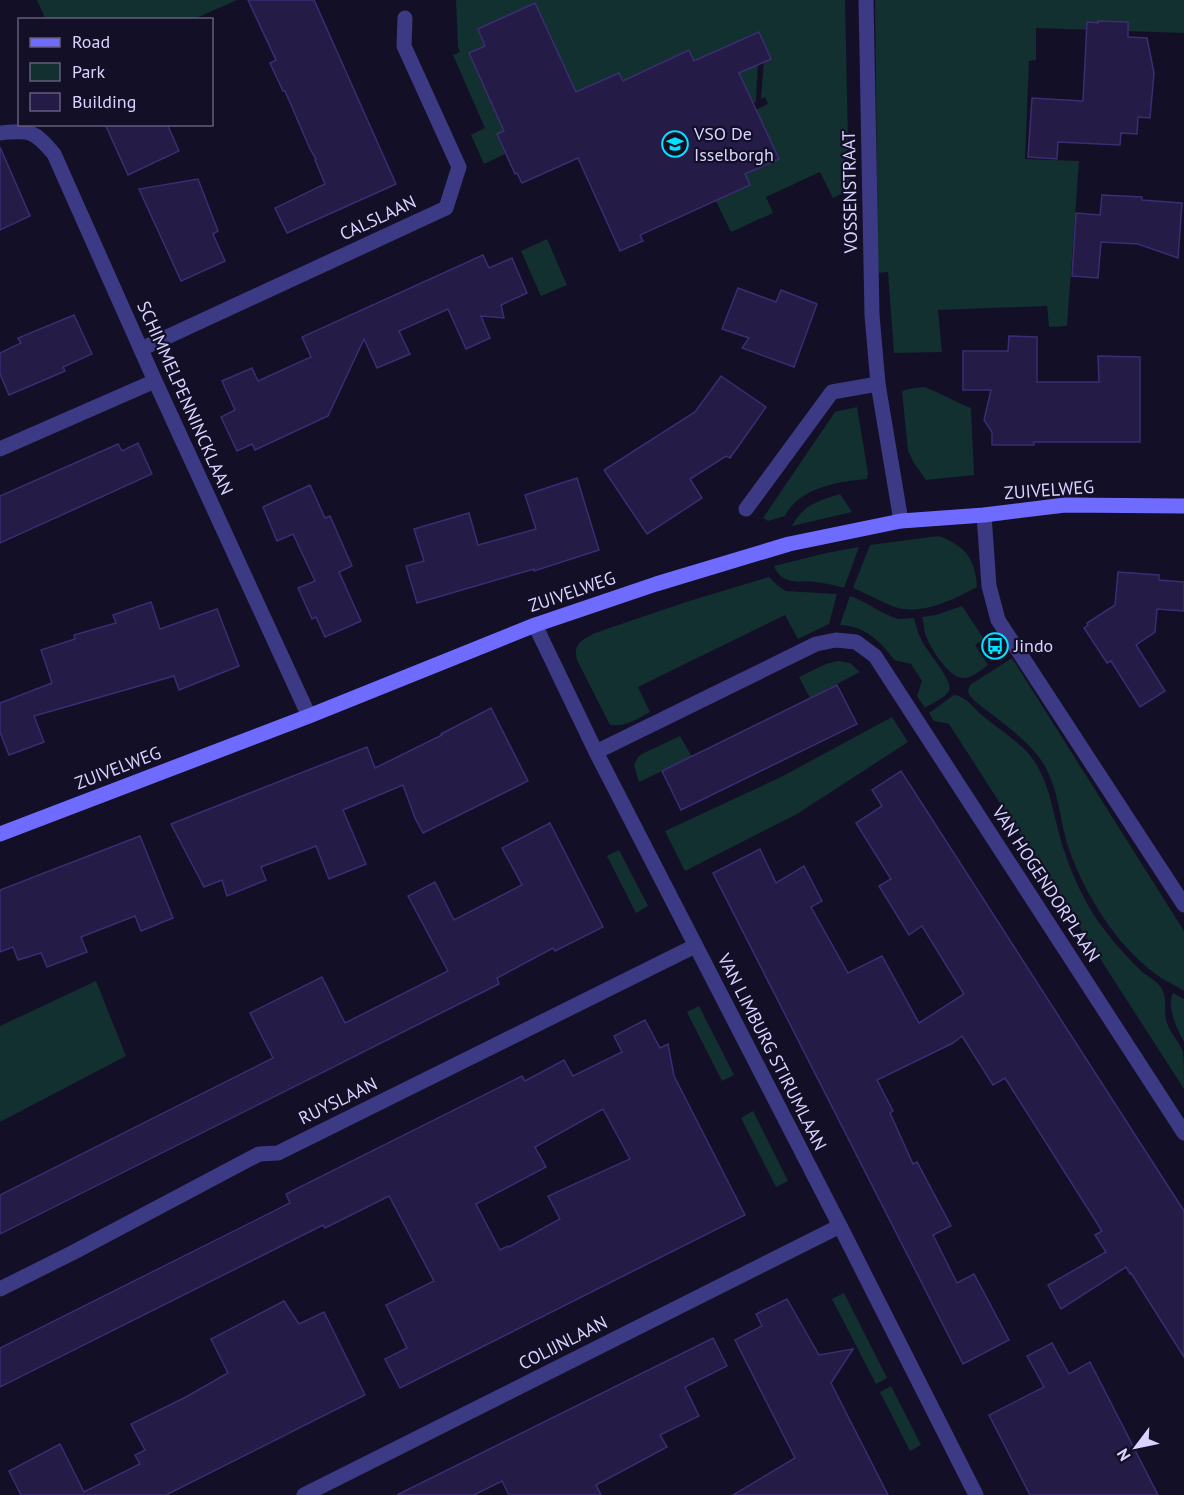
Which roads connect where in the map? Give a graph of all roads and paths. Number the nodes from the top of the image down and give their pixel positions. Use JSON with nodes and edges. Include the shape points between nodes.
{"nodes":[{"id":1,"x":866,"y":0,"type":"edge"},
{"id":2,"x":405,"y":18,"type":"dead end"},
{"id":3,"x":0,"y":133,"type":"edge"},
{"id":4,"x":141,"y":349,"type":"junction"},
{"id":5,"x":155,"y":381,"type":"junction"},
{"id":6,"x":878,"y":384,"type":"junction"},
{"id":7,"x":0,"y":449,"type":"edge"},
{"id":8,"x":1184,"y":506,"type":"edge"},
{"id":9,"x":746,"y":509,"type":"dead end"},
{"id":10,"x":984,"y":515,"type":"junction"},
{"id":11,"x":901,"y":521,"type":"junction"},
{"id":12,"x":535,"y":626,"type":"junction"},
{"id":13,"x":309,"y":716,"type":"junction"},
{"id":14,"x":596,"y":752,"type":"junction"},
{"id":15,"x":0,"y":834,"type":"edge"},
{"id":16,"x":1184,"y":905,"type":"edge"},
{"id":17,"x":695,"y":946,"type":"junction"},
{"id":18,"x":1184,"y":1133,"type":"edge"},
{"id":19,"x":840,"y":1226,"type":"junction"},
{"id":20,"x":0,"y":1289,"type":"edge"},
{"id":21,"x":974,"y":1494,"type":"edge"},
{"id":22,"x":304,"y":1495,"type":"edge"}],
"edges":[{"from":1,"to":6,"type":"street","name":"VOSSENSTRAAT","via":[[872,315]]},
{"from":2,"to":4,"type":"street","name":"CALSLAAN","via":[[404,46],[459,167],[446,208]]},
{"from":3,"to":4,"type":"street","name":"SCHIMMELPENNINCKLAAN","via":[[26,131],[42,140],[54,154]]},
{"from":4,"to":5,"type":"street","name":"SCHIMMELPENNINCKLAAN"},
{"from":5,"to":7,"type":"street"},
{"from":5,"to":13,"type":"street","name":"SCHIMMELPENNINCKLAAN"},
{"from":6,"to":9,"type":"street","via":[[832,392]]},
{"from":6,"to":11,"type":"street","name":"VOSSENSTRAAT"},
{"from":8,"to":10,"type":"street","name":"ZUIVELWEG","via":[[1065,505]]},
{"from":10,"to":11,"type":"street","name":"ZUIVELWEG"},
{"from":10,"to":16,"type":"street","via":[[989,586],[998,620]]},
{"from":11,"to":12,"type":"street","name":"ZUIVELWEG","via":[[789,544]]},
{"from":12,"to":13,"type":"street","name":"ZUIVELWEG"},
{"from":12,"to":14,"type":"street","name":"VAN LIMBURG STIRUMLAAN"},
{"from":13,"to":15,"type":"street","name":"ZUIVELWEG"},
{"from":14,"to":17,"type":"street","name":"VAN LIMBURG STIRUMLAAN"},
{"from":14,"to":18,"type":"street","name":"VAN HOGENDORPLAAN","via":[[816,644],[856,642],[874,656]]},
{"from":17,"to":19,"type":"street","name":"VAN LIMBURG STIRUMLAAN"},
{"from":17,"to":20,"type":"street","name":"RUYSLAAN","via":[[278,1153],[259,1154]]},
{"from":19,"to":21,"type":"street","name":"VAN LIMBURG STIRUMLAAN"},
{"from":19,"to":22,"type":"street","name":"COLIJNLAAN"}]}
